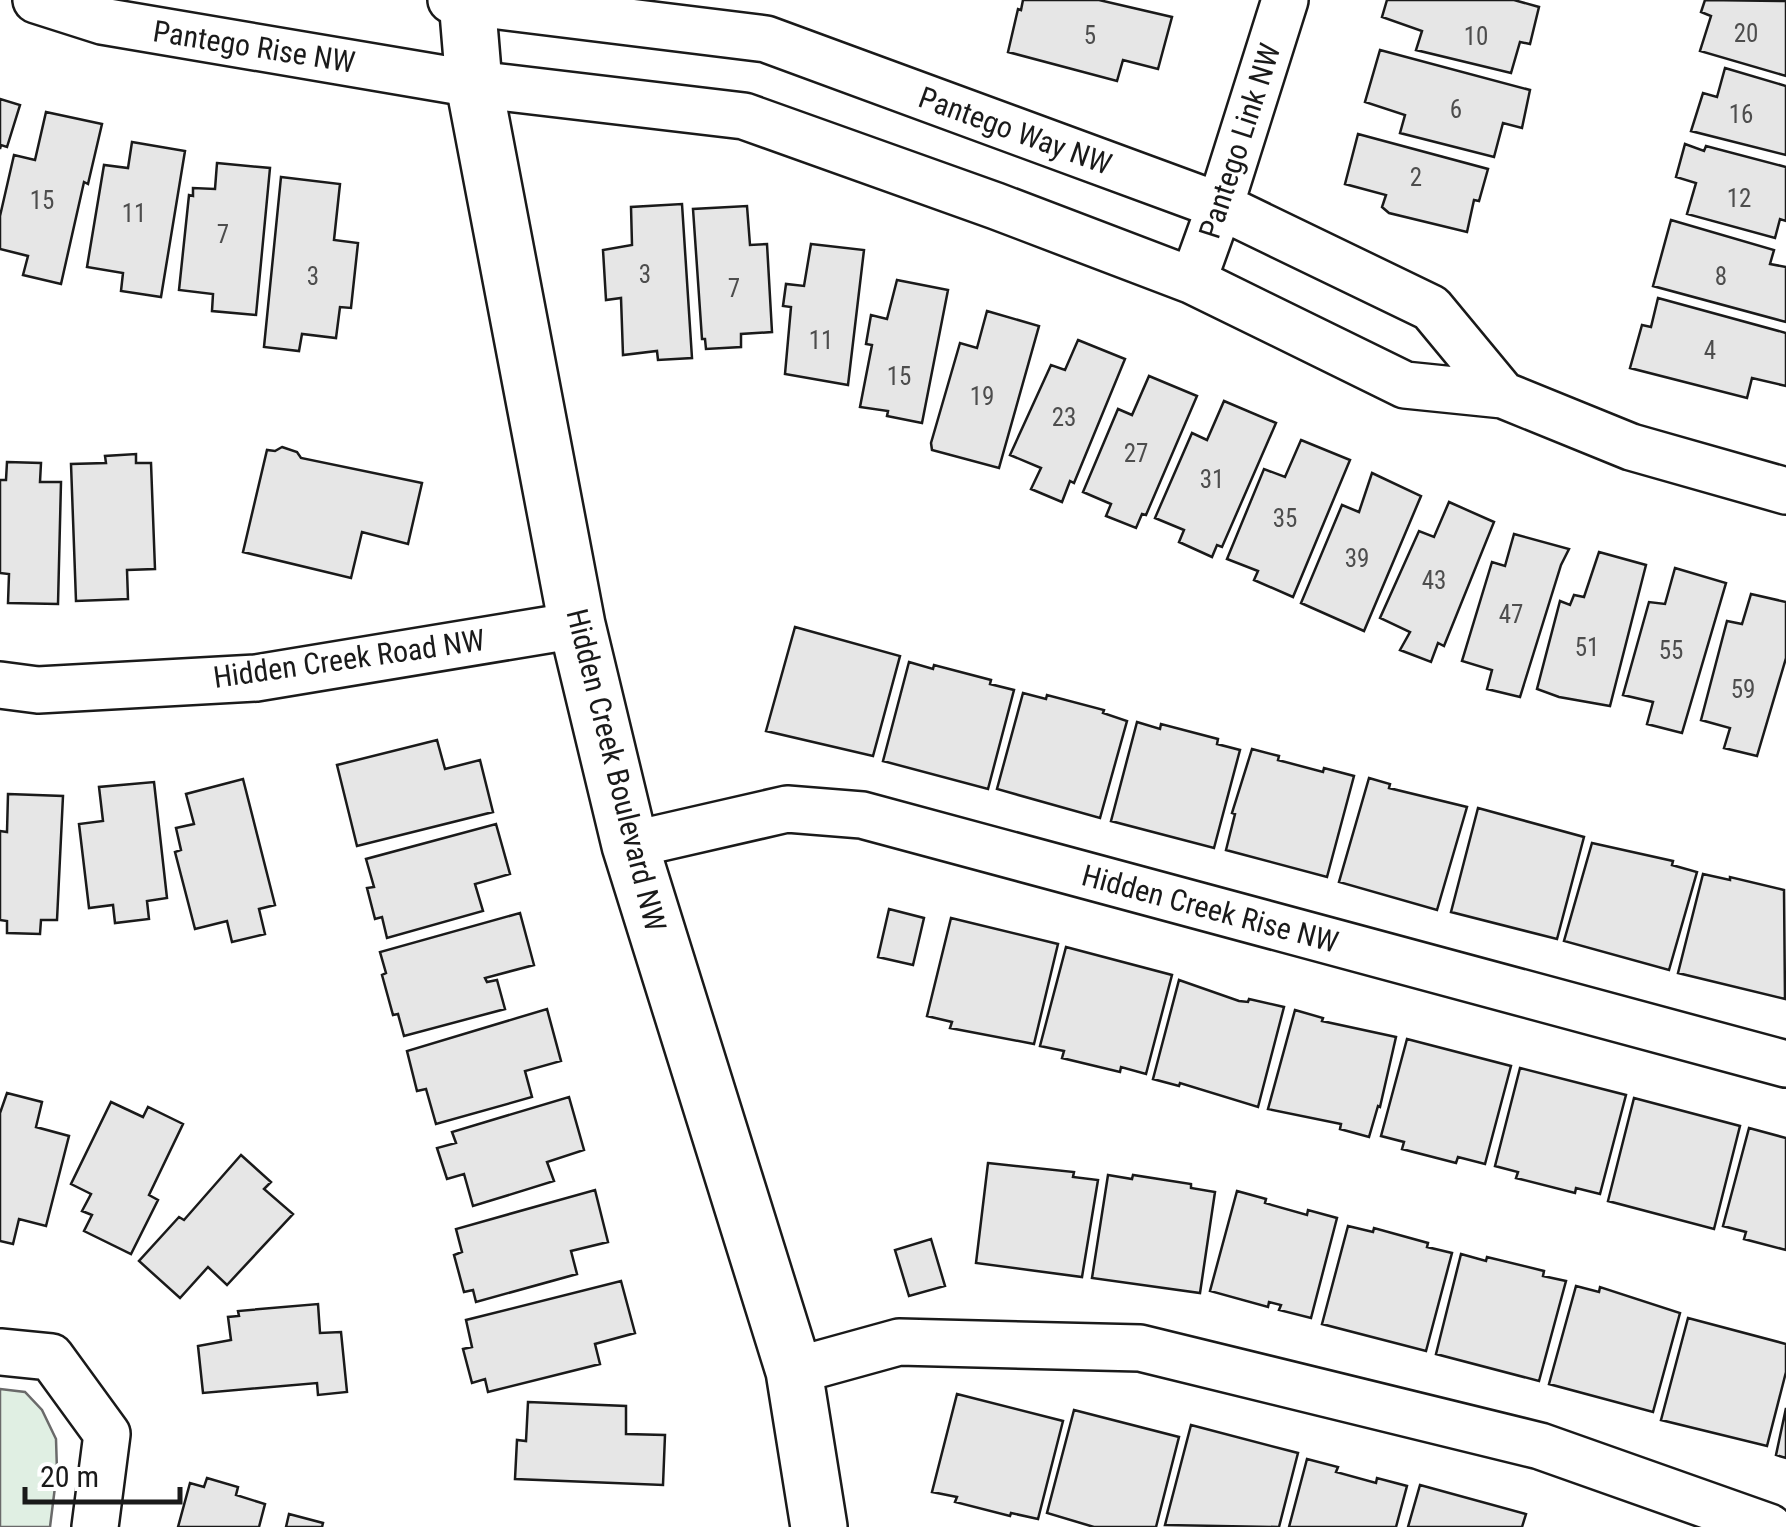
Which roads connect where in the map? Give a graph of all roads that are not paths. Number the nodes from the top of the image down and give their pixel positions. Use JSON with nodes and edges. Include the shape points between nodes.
{"nodes":[{"id":1,"x":36,"y":0,"type":"edge"},
{"id":2,"x":1285,"y":0,"type":"edge"},
{"id":3,"x":462,"y":1,"type":"edge"},
{"id":4,"x":474,"y":84,"type":"junction"},
{"id":5,"x":1220,"y":206,"type":"junction"},
{"id":6,"x":1193,"y":281,"type":"junction"},
{"id":7,"x":1504,"y":395,"type":"junction"},
{"id":8,"x":1786,"y":492,"type":"edge"},
{"id":9,"x":576,"y":624,"type":"junction"},
{"id":10,"x":0,"y":685,"type":"edge"},
{"id":11,"x":630,"y":844,"type":"junction"},
{"id":12,"x":1786,"y":1064,"type":"edge"},
{"id":13,"x":0,"y":1352,"type":"edge"},
{"id":14,"x":794,"y":1372,"type":"junction"},
{"id":15,"x":95,"y":1527,"type":"edge"},
{"id":16,"x":819,"y":1527,"type":"edge"},
{"id":17,"x":1768,"y":1527,"type":"edge"}],
"edges":[{"from":1,"to":4,"type":"street","name":"Pantego Rise NW","via":[[102,22]]},
{"from":2,"to":5,"type":"street","name":"Pantego Link NW"},
{"from":3,"to":4,"type":"street","name":"Hidden Creek Boulevard NW"},
{"from":3,"to":5,"type":"street","name":"Pantego Way NW","via":[[766,39]]},
{"from":4,"to":6,"type":"street","name":"Pantego Way NW","via":[[744,116]]},
{"from":4,"to":9,"type":"street","name":"Hidden Creek Boulevard NW"},
{"from":5,"to":6,"type":"street","name":"Pantego Link NW"},
{"from":5,"to":7,"type":"street","name":"Pantego Way NW","via":[[1431,308]]},
{"from":6,"to":7,"type":"street","name":"Pantego Way NW","via":[[1405,385]]},
{"from":7,"to":8,"type":"street","name":"Pantego Way NW","via":[[1631,447]]},
{"from":9,"to":10,"type":"street","name":"Hidden Creek Road NW","via":[[256,678],[38,690]]},
{"from":9,"to":11,"type":"street","name":"Hidden Creek Boulevard NW"},
{"from":11,"to":12,"type":"street","name":"Hidden Creek Rise NW","via":[[788,809],[862,815]]},
{"from":11,"to":14,"type":"street","name":"Hidden Creek Boulevard NW"},
{"from":13,"to":15,"type":"street","via":[[50,1356],[107,1434]]},
{"from":14,"to":16,"type":"street","name":"Hidden Creek Boulevard NW"},
{"from":14,"to":17,"type":"street","via":[[899,1342],[1140,1348],[1540,1446]]}]}
